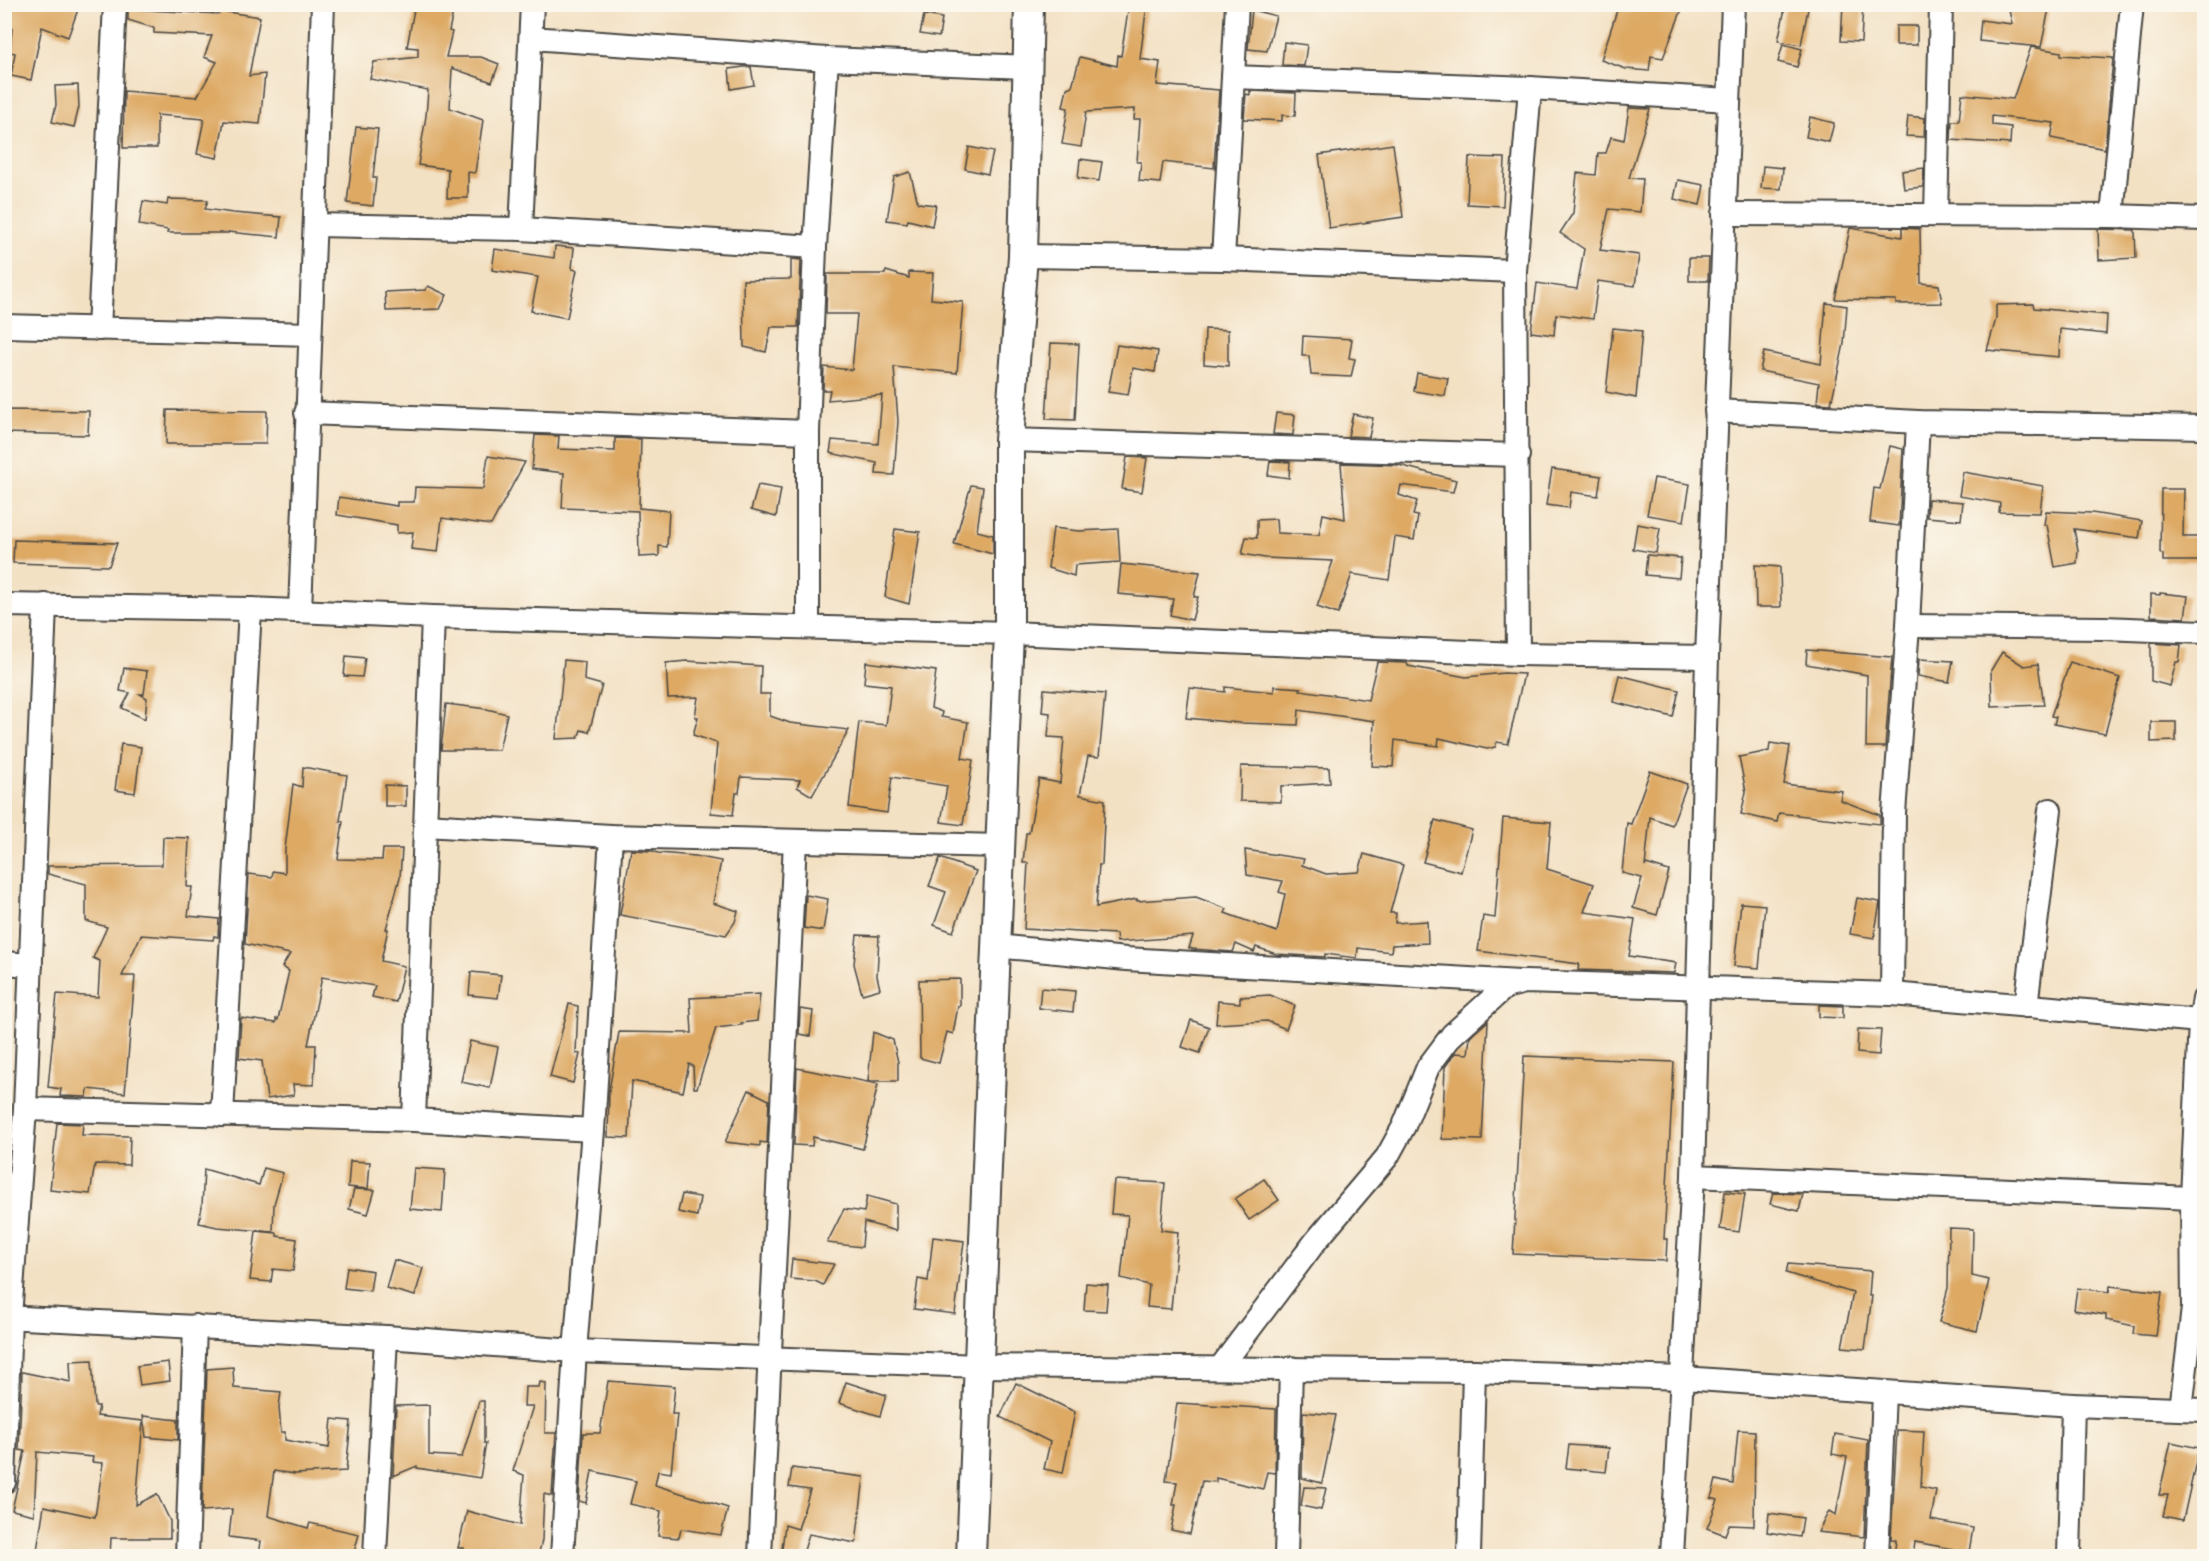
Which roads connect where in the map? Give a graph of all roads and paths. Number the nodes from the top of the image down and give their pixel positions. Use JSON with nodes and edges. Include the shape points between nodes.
{"nodes":[{"id":1,"x":115,"y":4,"type":"edge"},
{"id":2,"x":532,"y":4,"type":"edge"},
{"id":3,"x":1029,"y":4,"type":"edge"},
{"id":4,"x":1237,"y":4,"type":"edge"},
{"id":5,"x":1734,"y":4,"type":"edge"},
{"id":6,"x":1941,"y":4,"type":"edge"},
{"id":7,"x":2133,"y":4,"type":"edge"},
{"id":8,"x":322,"y":5,"type":"edge"},
{"id":9,"x":531,"y":38,"type":"junction"},
{"id":10,"x":827,"y":59,"type":"junction"},
{"id":11,"x":1028,"y":67,"type":"junction"},
{"id":12,"x":1233,"y":77,"type":"junction"},
{"id":13,"x":1530,"y":88,"type":"junction"},
{"id":14,"x":1729,"y":100,"type":"junction"},
{"id":15,"x":1724,"y":214,"type":"junction"},
{"id":16,"x":1936,"y":215,"type":"junction"},
{"id":17,"x":2112,"y":216,"type":"junction"},
{"id":18,"x":2205,"y":219,"type":"edge"},
{"id":19,"x":315,"y":225,"type":"junction"},
{"id":20,"x":521,"y":229,"type":"junction"},
{"id":21,"x":815,"y":247,"type":"junction"},
{"id":22,"x":1023,"y":256,"type":"junction"},
{"id":23,"x":1223,"y":259,"type":"junction"},
{"id":24,"x":1515,"y":271,"type":"junction"},
{"id":25,"x":4,"y":326,"type":"edge"},
{"id":26,"x":99,"y":329,"type":"junction"},
{"id":27,"x":310,"y":334,"type":"junction"},
{"id":28,"x":1716,"y":411,"type":"junction"},
{"id":29,"x":306,"y":413,"type":"junction"},
{"id":30,"x":1918,"y":422,"type":"junction"},
{"id":31,"x":2205,"y":427,"type":"edge"},
{"id":32,"x":808,"y":432,"type":"junction"},
{"id":33,"x":1009,"y":440,"type":"junction"},
{"id":34,"x":1518,"y":455,"type":"junction"},
{"id":35,"x":4,"y":605,"type":"edge"},
{"id":36,"x":45,"y":605,"type":"junction"},
{"id":37,"x":250,"y":609,"type":"junction"},
{"id":38,"x":300,"y":611,"type":"junction"},
{"id":39,"x":433,"y":617,"type":"junction"},
{"id":40,"x":1908,"y":626,"type":"junction"},
{"id":41,"x":808,"y":627,"type":"junction"},
{"id":42,"x":2205,"y":632,"type":"edge"},
{"id":43,"x":1009,"y":633,"type":"junction"},
{"id":44,"x":1518,"y":654,"type":"junction"},
{"id":45,"x":1707,"y":657,"type":"junction"},
{"id":46,"x":2050,"y":810,"type":"dead end"},
{"id":47,"x":425,"y":825,"type":"junction"},
{"id":48,"x":611,"y":836,"type":"junction"},
{"id":49,"x":795,"y":841,"type":"junction"},
{"id":50,"x":1000,"y":846,"type":"junction"},
{"id":51,"x":996,"y":946,"type":"junction"},
{"id":52,"x":4,"y":963,"type":"edge"},
{"id":53,"x":31,"y":965,"type":"junction"},
{"id":54,"x":1525,"y":982,"type":"junction"},
{"id":55,"x":1699,"y":988,"type":"junction"},
{"id":56,"x":1892,"y":994,"type":"junction"},
{"id":57,"x":2205,"y":999,"type":"edge"},
{"id":58,"x":2026,"y":1006,"type":"junction"},
{"id":59,"x":2200,"y":1021,"type":"junction"},
{"id":60,"x":25,"y":1110,"type":"junction"},
{"id":61,"x":222,"y":1115,"type":"junction"},
{"id":62,"x":414,"y":1120,"type":"junction"},
{"id":63,"x":593,"y":1130,"type":"junction"},
{"id":64,"x":1693,"y":1176,"type":"junction"},
{"id":65,"x":2192,"y":1198,"type":"junction"},
{"id":66,"x":7,"y":1317,"type":"edge"},
{"id":67,"x":195,"y":1326,"type":"junction"},
{"id":68,"x":386,"y":1337,"type":"junction"},
{"id":69,"x":575,"y":1351,"type":"junction"},
{"id":70,"x":771,"y":1357,"type":"junction"},
{"id":71,"x":980,"y":1366,"type":"junction"},
{"id":72,"x":1220,"y":1368,"type":"junction"},
{"id":73,"x":1291,"y":1368,"type":"junction"},
{"id":74,"x":1474,"y":1371,"type":"junction"},
{"id":75,"x":1683,"y":1378,"type":"junction"},
{"id":76,"x":1884,"y":1393,"type":"junction"},
{"id":77,"x":2073,"y":1405,"type":"junction"},
{"id":78,"x":2181,"y":1408,"type":"junction"},
{"id":79,"x":2205,"y":1410,"type":"edge"},
{"id":80,"x":4,"y":1482,"type":"edge"},
{"id":81,"x":187,"y":1557,"type":"edge"},
{"id":82,"x":375,"y":1557,"type":"edge"},
{"id":83,"x":562,"y":1557,"type":"edge"},
{"id":84,"x":760,"y":1557,"type":"edge"},
{"id":85,"x":971,"y":1557,"type":"edge"},
{"id":86,"x":1286,"y":1557,"type":"edge"},
{"id":87,"x":1468,"y":1557,"type":"edge"},
{"id":88,"x":1672,"y":1557,"type":"edge"},
{"id":89,"x":1877,"y":1557,"type":"edge"},
{"id":90,"x":2069,"y":1557,"type":"edge"}],
"edges":[{"from":1,"to":26,"type":"street"},
{"from":2,"to":9,"type":"street"},
{"from":3,"to":11,"type":"street"},
{"from":4,"to":12,"type":"street"},
{"from":5,"to":14,"type":"street"},
{"from":6,"to":16,"type":"street"},
{"from":7,"to":17,"type":"street"},
{"from":8,"to":19,"type":"street"},
{"from":9,"to":10,"type":"street"},
{"from":9,"to":20,"type":"street"},
{"from":10,"to":11,"type":"street"},
{"from":10,"to":21,"type":"street"},
{"from":11,"to":22,"type":"street"},
{"from":12,"to":13,"type":"street"},
{"from":12,"to":23,"type":"street"},
{"from":13,"to":14,"type":"street"},
{"from":13,"to":24,"type":"street"},
{"from":14,"to":15,"type":"street"},
{"from":15,"to":16,"type":"street"},
{"from":15,"to":28,"type":"street"},
{"from":16,"to":17,"type":"street"},
{"from":17,"to":18,"type":"street"},
{"from":19,"to":20,"type":"street"},
{"from":19,"to":27,"type":"street"},
{"from":20,"to":21,"type":"street"},
{"from":21,"to":32,"type":"street"},
{"from":22,"to":23,"type":"street"},
{"from":22,"to":33,"type":"street"},
{"from":23,"to":24,"type":"street"},
{"from":24,"to":34,"type":"street"},
{"from":25,"to":26,"type":"street"},
{"from":26,"to":27,"type":"street"},
{"from":27,"to":29,"type":"street"},
{"from":28,"to":30,"type":"street"},
{"from":28,"to":45,"type":"street"},
{"from":29,"to":32,"type":"street"},
{"from":29,"to":38,"type":"street"},
{"from":30,"to":31,"type":"street"},
{"from":30,"to":40,"type":"street"},
{"from":32,"to":41,"type":"street"},
{"from":33,"to":34,"type":"street"},
{"from":33,"to":43,"type":"street"},
{"from":34,"to":44,"type":"street"},
{"from":35,"to":36,"type":"street"},
{"from":36,"to":37,"type":"street"},
{"from":36,"to":53,"type":"street"},
{"from":37,"to":38,"type":"street"},
{"from":37,"to":61,"type":"street"},
{"from":38,"to":39,"type":"street"},
{"from":39,"to":41,"type":"street"},
{"from":39,"to":47,"type":"street"},
{"from":40,"to":42,"type":"street"},
{"from":40,"to":56,"type":"street","via":[[1894,813]]},
{"from":41,"to":43,"type":"street"},
{"from":43,"to":44,"type":"street"},
{"from":43,"to":50,"type":"street"},
{"from":44,"to":45,"type":"street"},
{"from":45,"to":55,"type":"street"},
{"from":46,"to":58,"type":"street"},
{"from":47,"to":48,"type":"street"},
{"from":47,"to":62,"type":"street"},
{"from":48,"to":49,"type":"street"},
{"from":48,"to":63,"type":"street"},
{"from":49,"to":50,"type":"street"},
{"from":49,"to":70,"type":"street"},
{"from":50,"to":51,"type":"street"},
{"from":51,"to":54,"type":"street","via":[[1126,959]]},
{"from":51,"to":71,"type":"street"},
{"from":52,"to":53,"type":"street"},
{"from":53,"to":60,"type":"street"},
{"from":54,"to":55,"type":"street"},
{"from":54,"to":72,"type":"street","via":[[1505,987],[1452,1035],[1428,1067],[1387,1157],[1315,1242]]},
{"from":55,"to":56,"type":"street"},
{"from":55,"to":64,"type":"street"},
{"from":56,"to":58,"type":"street"},
{"from":57,"to":59,"type":"street"},
{"from":58,"to":59,"type":"street"},
{"from":59,"to":65,"type":"street"},
{"from":60,"to":61,"type":"street"},
{"from":60,"to":66,"type":"street"},
{"from":61,"to":62,"type":"street"},
{"from":62,"to":63,"type":"street"},
{"from":63,"to":69,"type":"street"},
{"from":64,"to":65,"type":"street"},
{"from":64,"to":75,"type":"street"},
{"from":65,"to":78,"type":"street","via":[[2193,1308]]},
{"from":66,"to":67,"type":"street"},
{"from":66,"to":80,"type":"street"},
{"from":67,"to":68,"type":"street"},
{"from":67,"to":81,"type":"street"},
{"from":68,"to":69,"type":"street"},
{"from":68,"to":82,"type":"street"},
{"from":69,"to":70,"type":"street"},
{"from":69,"to":83,"type":"street"},
{"from":70,"to":71,"type":"street"},
{"from":70,"to":84,"type":"street"},
{"from":71,"to":72,"type":"street"},
{"from":71,"to":85,"type":"street"},
{"from":72,"to":73,"type":"street"},
{"from":73,"to":74,"type":"street"},
{"from":73,"to":86,"type":"street"},
{"from":74,"to":75,"type":"street"},
{"from":74,"to":87,"type":"street"},
{"from":75,"to":76,"type":"street"},
{"from":75,"to":88,"type":"street"},
{"from":76,"to":77,"type":"street"},
{"from":76,"to":89,"type":"street"},
{"from":77,"to":78,"type":"street"},
{"from":77,"to":90,"type":"street"},
{"from":78,"to":79,"type":"street"}]}
